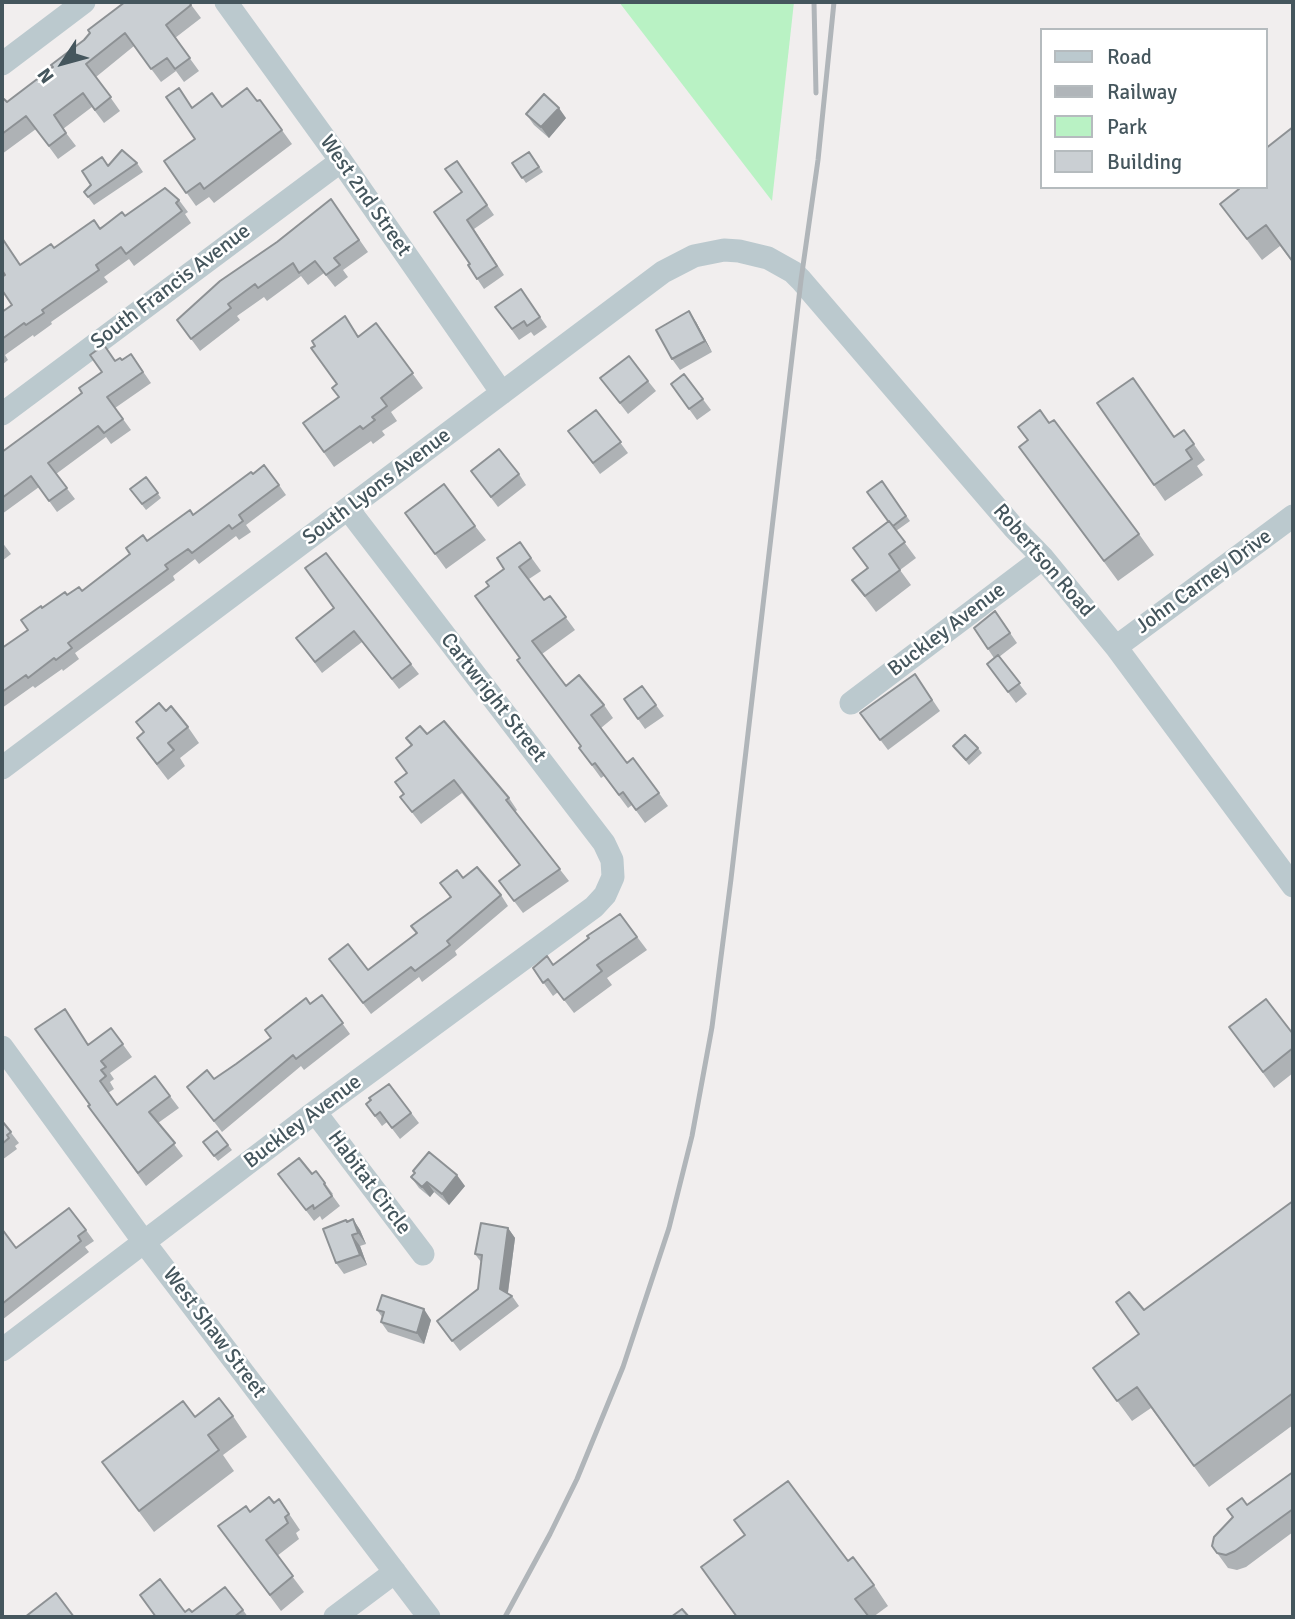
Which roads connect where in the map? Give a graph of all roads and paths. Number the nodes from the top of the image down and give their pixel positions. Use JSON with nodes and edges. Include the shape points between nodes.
{"nodes":[{"id":1,"x":85,"y":2,"type":"edge"},
{"id":2,"x":226,"y":2,"type":"edge"},
{"id":3,"x":2,"y":64,"type":"edge"},
{"id":4,"x":341,"y":161,"type":"junction"},
{"id":5,"x":768,"y":258,"type":"joint"},
{"id":6,"x":502,"y":393,"type":"junction"},
{"id":7,"x":2,"y":414,"type":"edge"},
{"id":8,"x":348,"y":509,"type":"junction"},
{"id":9,"x":1293,"y":516,"type":"edge"},
{"id":10,"x":1043,"y":558,"type":"junction"},
{"id":11,"x":1116,"y":647,"type":"junction"},
{"id":12,"x":851,"y":703,"type":"dead end"},
{"id":13,"x":2,"y":768,"type":"edge"},
{"id":14,"x":1293,"y":886,"type":"edge"},
{"id":15,"x":605,"y":895,"type":"joint"},
{"id":16,"x":2,"y":1047,"type":"edge"},
{"id":17,"x":315,"y":1112,"type":"junction"},
{"id":18,"x":144,"y":1241,"type":"junction"},
{"id":19,"x":422,"y":1254,"type":"dead end"},
{"id":20,"x":2,"y":1350,"type":"edge"},
{"id":21,"x":395,"y":1572,"type":"junction"},
{"id":22,"x":335,"y":1617,"type":"edge"},
{"id":23,"x":429,"y":1617,"type":"edge"}],
"edges":[{"from":1,"to":3,"type":"street"},
{"from":2,"to":4,"type":"street","name":"West 2nd Street"},
{"from":4,"to":6,"type":"street","name":"West 2nd Street"},
{"from":4,"to":7,"type":"street","name":"South Francis Avenue"},
{"from":5,"to":6,"type":"street","name":"South Lyons Avenue","via":[[724,250],[680,262]]},
{"from":5,"to":10,"type":"street","name":"Robertson Road","via":[[801,280]]},
{"from":6,"to":8,"type":"street","name":"South Lyons Avenue"},
{"from":8,"to":13,"type":"street","name":"South Lyons Avenue"},
{"from":8,"to":15,"type":"street","name":"Cartwright Street","via":[[604,843],[612,860]]},
{"from":9,"to":11,"type":"street","name":"John Carney Drive"},
{"from":10,"to":11,"type":"street","name":"Robertson Road"},
{"from":10,"to":12,"type":"street","name":"Buckley Avenue"},
{"from":11,"to":14,"type":"street","name":"Robertson Road"},
{"from":15,"to":17,"type":"street","name":"Buckley Avenue"},
{"from":16,"to":18,"type":"street","name":"West Shaw Street"},
{"from":17,"to":18,"type":"street","name":"Buckley Avenue"},
{"from":17,"to":19,"type":"street","name":"Habitat Circle"},
{"from":18,"to":20,"type":"street","name":"Buckley Avenue"},
{"from":18,"to":21,"type":"street","name":"West Shaw Street"},
{"from":21,"to":22,"type":"street"},
{"from":21,"to":23,"type":"street","name":"West Shaw Street"}]}
